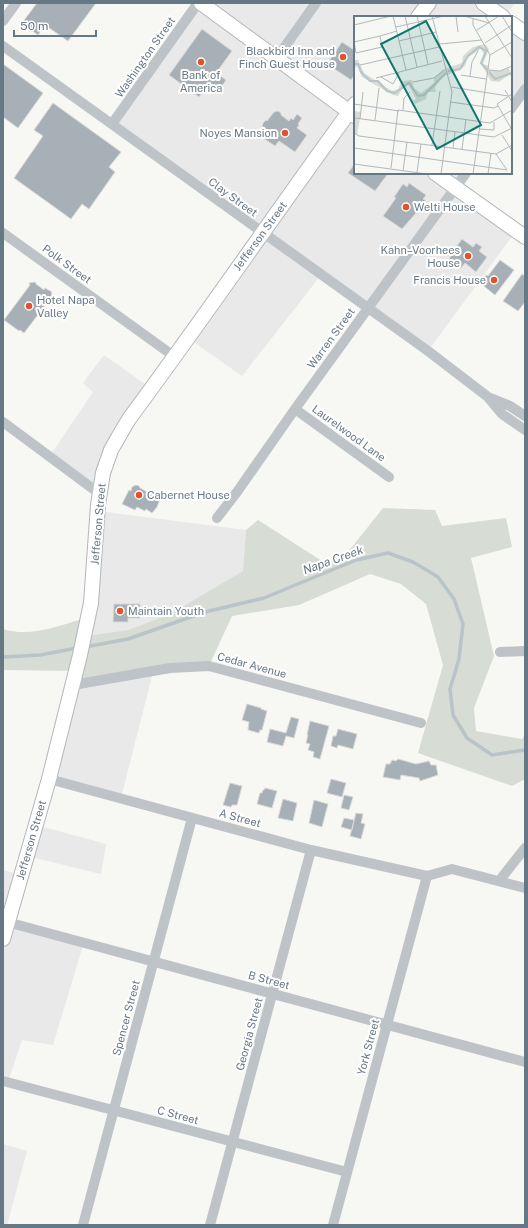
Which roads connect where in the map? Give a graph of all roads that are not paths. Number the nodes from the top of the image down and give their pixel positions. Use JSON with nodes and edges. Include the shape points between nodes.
{"nodes":[{"id":1,"x":16,"y":3,"type":"edge"},
{"id":2,"x":199,"y":3,"type":"edge"},
{"id":3,"x":316,"y":3,"type":"edge"},
{"id":4,"x":429,"y":3,"type":"edge"},
{"id":5,"x":483,"y":3,"type":"edge"},
{"id":6,"x":419,"y":16,"type":"edge"},
{"id":7,"x":502,"y":16,"type":"edge"},
{"id":8,"x":3,"y":21,"type":"edge"},
{"id":9,"x":512,"y":24,"type":"edge"},
{"id":10,"x":525,"y":33,"type":"edge"},
{"id":11,"x":3,"y":46,"type":"edge"},
{"id":12,"x":276,"y":59,"type":"junction"},
{"id":13,"x":525,"y":89,"type":"edge"},
{"id":14,"x":512,"y":108,"type":"edge"},
{"id":15,"x":353,"y":110,"type":"edge"},
{"id":16,"x":112,"y":124,"type":"junction"},
{"id":17,"x":436,"y":174,"type":"edge"},
{"id":18,"x":465,"y":174,"type":"edge"},
{"id":19,"x":455,"y":188,"type":"junction"},
{"id":20,"x":3,"y":233,"type":"edge"},
{"id":21,"x":262,"y":233,"type":"junction"},
{"id":22,"x":525,"y":238,"type":"edge"},
{"id":23,"x":368,"y":308,"type":"junction"},
{"id":24,"x":175,"y":357,"type":"junction"},
{"id":25,"x":488,"y":397,"type":"junction"},
{"id":26,"x":295,"y":409,"type":"junction"},
{"id":27,"x":525,"y":416,"type":"edge"},
{"id":28,"x":3,"y":422,"type":"edge"},
{"id":29,"x":525,"y":430,"type":"edge"},
{"id":30,"x":389,"y":477,"type":"dead end"},
{"id":31,"x":100,"y":494,"type":"junction"},
{"id":32,"x":217,"y":518,"type":"dead end"},
{"id":33,"x":525,"y":651,"type":"edge"},
{"id":34,"x":500,"y":652,"type":"dead end"},
{"id":35,"x":73,"y":685,"type":"junction"},
{"id":36,"x":421,"y":723,"type":"dead end"},
{"id":37,"x":49,"y":779,"type":"junction"},
{"id":38,"x":192,"y":818,"type":"junction"},
{"id":39,"x":525,"y":848,"type":"edge"},
{"id":40,"x":311,"y":850,"type":"junction"},
{"id":41,"x":427,"y":876,"type":"junction"},
{"id":42,"x":498,"y":881,"type":"junction"},
{"id":43,"x":525,"y":888,"type":"edge"},
{"id":44,"x":7,"y":922,"type":"junction"},
{"id":45,"x":3,"y":939,"type":"edge"},
{"id":46,"x":154,"y":961,"type":"junction"},
{"id":47,"x":272,"y":994,"type":"junction"},
{"id":48,"x":386,"y":1024,"type":"junction"},
{"id":49,"x":525,"y":1062,"type":"edge"},
{"id":50,"x":3,"y":1081,"type":"edge"},
{"id":51,"x":114,"y":1110,"type":"junction"},
{"id":52,"x":232,"y":1142,"type":"junction"},
{"id":53,"x":347,"y":1172,"type":"junction"},
{"id":54,"x":83,"y":1225,"type":"edge"},
{"id":55,"x":210,"y":1225,"type":"edge"},
{"id":56,"x":333,"y":1225,"type":"edge"}],
"edges":[{"from":1,"to":8,"type":"street"},
{"from":2,"to":12,"type":"main road"},
{"from":2,"to":16,"type":"street","name":"Washington Street"},
{"from":3,"to":12,"type":"street"},
{"from":4,"to":6,"type":"main road"},
{"from":5,"to":7,"type":"main road"},
{"from":9,"to":10,"type":"main road"},
{"from":11,"to":16,"type":"street","name":"Clay Street"},
{"from":12,"to":15,"type":"main road"},
{"from":13,"to":14,"type":"street"},
{"from":15,"to":21,"type":"main road","name":"Jefferson Street"},
{"from":16,"to":21,"type":"street","name":"Clay Street"},
{"from":17,"to":19,"type":"main road"},
{"from":18,"to":19,"type":"street","name":"Warren Street"},
{"from":19,"to":22,"type":"main road"},
{"from":19,"to":23,"type":"street","name":"Warren Street"},
{"from":20,"to":24,"type":"street","name":"Polk Street"},
{"from":21,"to":23,"type":"street","name":"Clay Street"},
{"from":21,"to":24,"type":"main road","name":"Jefferson Street"},
{"from":23,"to":25,"type":"street","name":"Clay Street"},
{"from":23,"to":26,"type":"street","name":"Warren Street"},
{"from":24,"to":31,"type":"main road","name":"Jefferson Street","via":[[117,439],[105,467]]},
{"from":25,"to":27,"type":"street","via":[[510,406]]},
{"from":25,"to":29,"type":"street","via":[[502,414]]},
{"from":26,"to":30,"type":"street","name":"Laurelwood Lane"},
{"from":26,"to":32,"type":"street","name":"Warren Street"},
{"from":28,"to":31,"type":"street"},
{"from":31,"to":35,"type":"main road","name":"Jefferson Street","via":[[92,588]]},
{"from":33,"to":34,"type":"street"},
{"from":35,"to":36,"type":"street","name":"Cedar Avenue","via":[[170,668],[209,666]]},
{"from":35,"to":37,"type":"main road","name":"Jefferson Street"},
{"from":37,"to":38,"type":"street","name":"A Street"},
{"from":37,"to":44,"type":"main road","name":"Jefferson Street"},
{"from":38,"to":40,"type":"street","name":"A Street"},
{"from":38,"to":46,"type":"street","name":"Spencer Street"},
{"from":39,"to":42,"type":"street"},
{"from":40,"to":41,"type":"street","name":"A Street"},
{"from":40,"to":47,"type":"street","name":"Georgia Street"},
{"from":41,"to":42,"type":"street","via":[[452,869]]},
{"from":41,"to":48,"type":"street","name":"York Street"},
{"from":42,"to":43,"type":"street"},
{"from":44,"to":45,"type":"main road","name":"Jefferson Street"},
{"from":44,"to":46,"type":"street","name":"B Street"},
{"from":46,"to":47,"type":"street","name":"B Street"},
{"from":46,"to":51,"type":"street","name":"Spencer Street"},
{"from":47,"to":48,"type":"street","name":"B Street"},
{"from":47,"to":52,"type":"street","name":"Georgia Street"},
{"from":48,"to":49,"type":"street","name":"B Street"},
{"from":48,"to":53,"type":"street","name":"York Street"},
{"from":50,"to":51,"type":"street","name":"C Street"},
{"from":51,"to":52,"type":"street","name":"C Street"},
{"from":51,"to":54,"type":"street","name":"Spencer Street"},
{"from":52,"to":53,"type":"street","name":"C Street"},
{"from":52,"to":55,"type":"street","name":"Georgia Street"},
{"from":53,"to":56,"type":"street","name":"York Street"}]}
